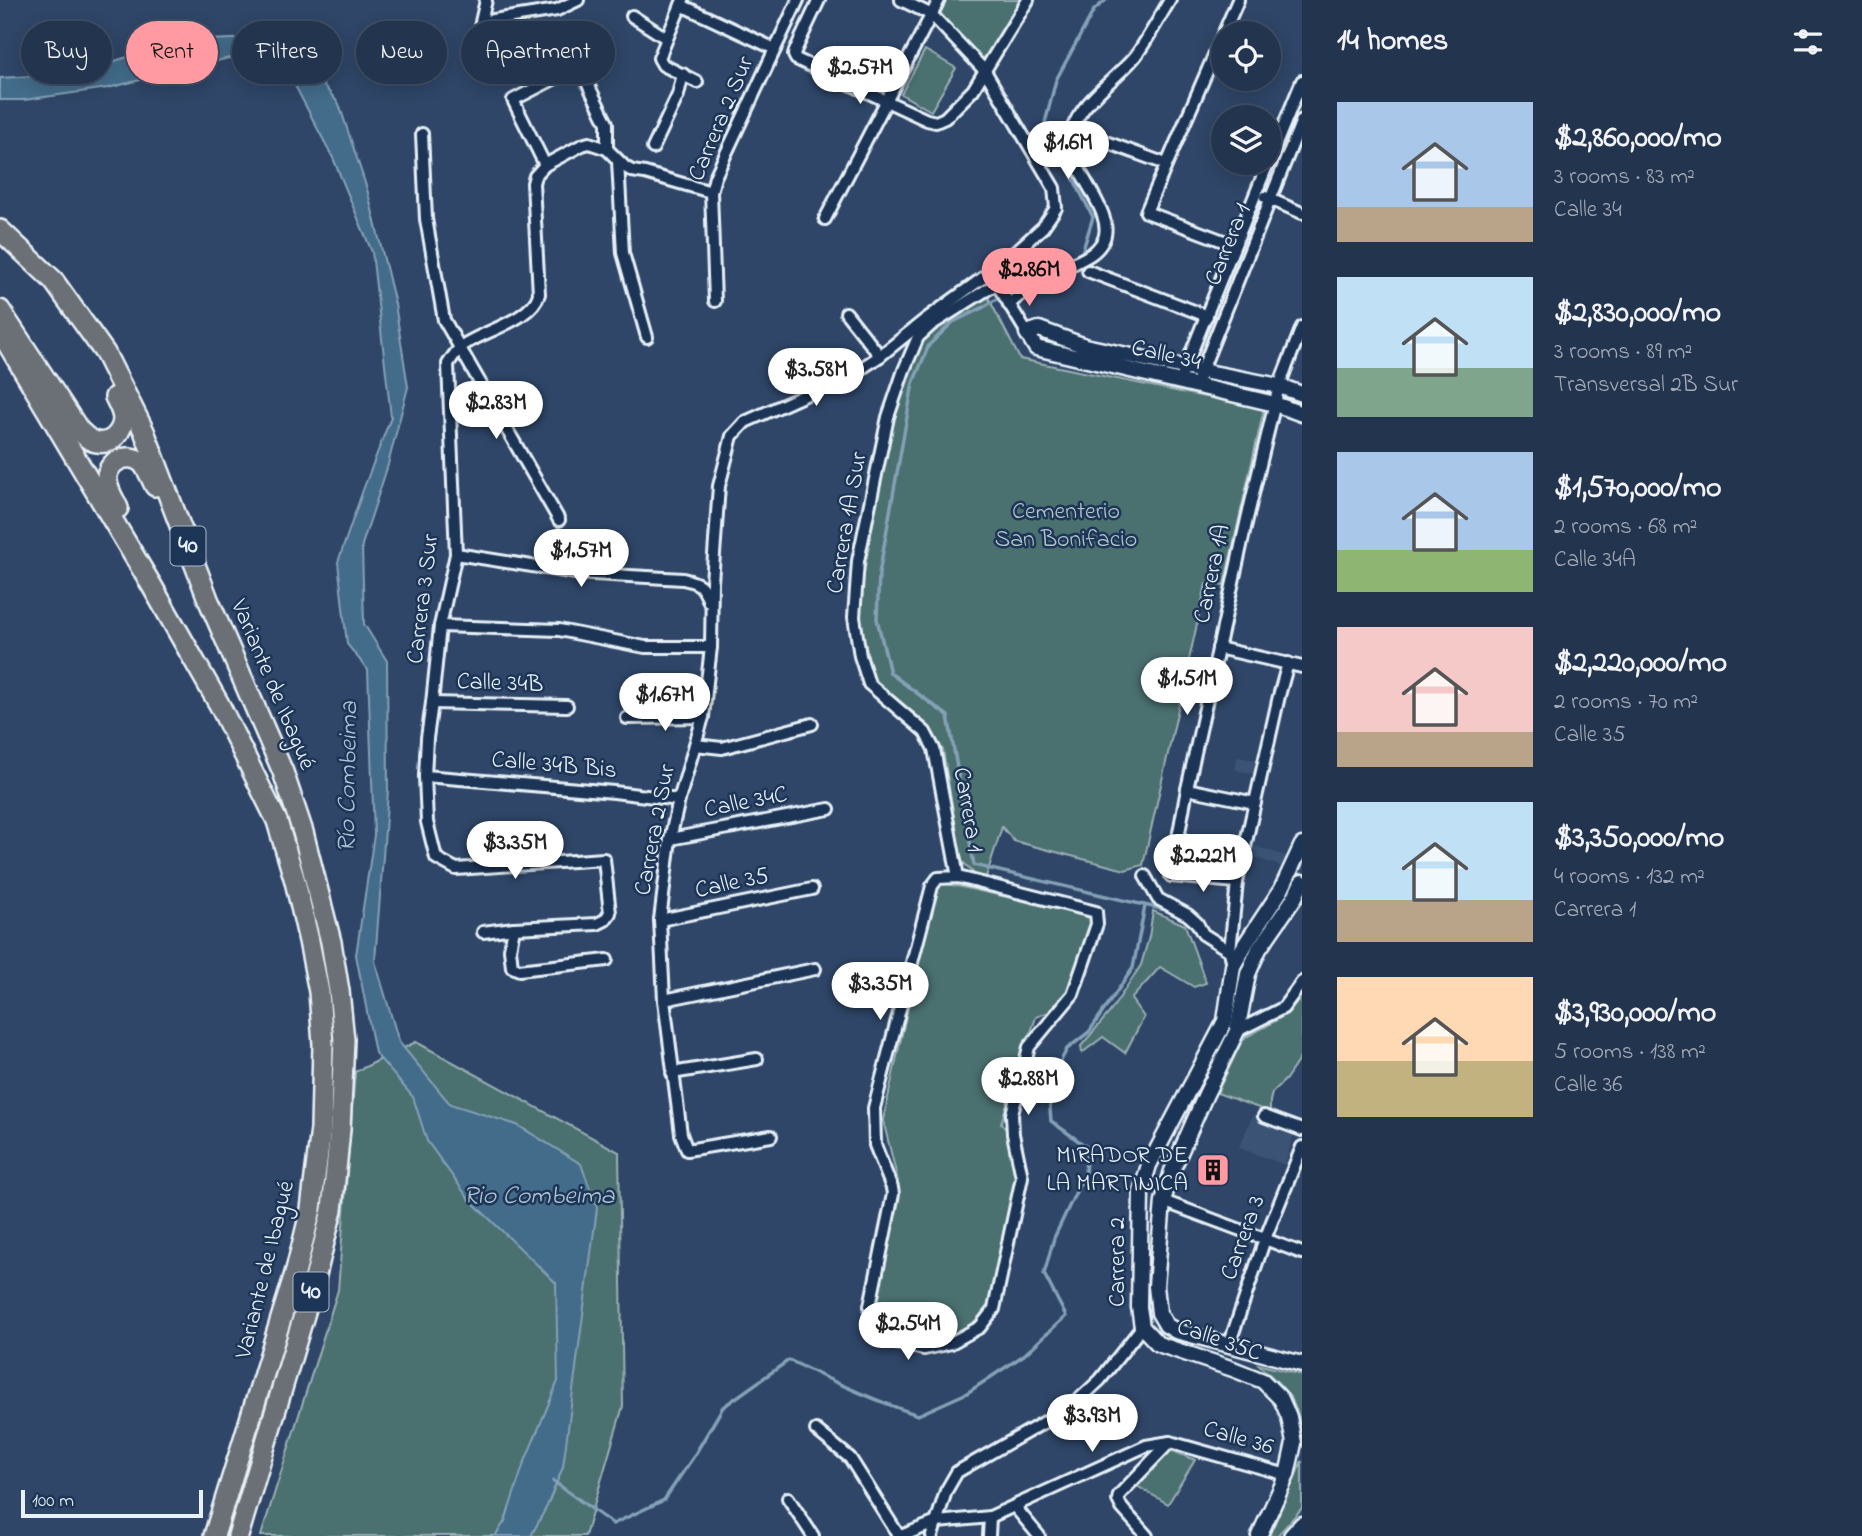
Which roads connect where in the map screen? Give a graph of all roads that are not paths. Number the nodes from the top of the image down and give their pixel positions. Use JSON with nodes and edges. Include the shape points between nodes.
{"nodes":[{"id":1,"x":486,"y":0,"type":"edge"},
{"id":2,"x":578,"y":0,"type":"edge"},
{"id":3,"x":797,"y":0,"type":"edge"},
{"id":4,"x":819,"y":0,"type":"edge"},
{"id":5,"x":901,"y":0,"type":"edge"},
{"id":6,"x":939,"y":0,"type":"edge"},
{"id":7,"x":1028,"y":0,"type":"edge"},
{"id":8,"x":1171,"y":0,"type":"edge"},
{"id":9,"x":1238,"y":0,"type":"edge"},
{"id":10,"x":682,"y":2,"type":"edge"},
{"id":11,"x":932,"y":15,"type":"junction"},
{"id":12,"x":632,"y":16,"type":"dead end"},
{"id":13,"x":666,"y":38,"type":"junction"},
{"id":14,"x":775,"y":50,"type":"junction"},
{"id":15,"x":985,"y":71,"type":"junction"},
{"id":16,"x":683,"y":74,"type":"junction"},
{"id":17,"x":1302,"y":81,"type":"edge"},
{"id":18,"x":697,"y":82,"type":"dead end"},
{"id":19,"x":887,"y":101,"type":"junction"},
{"id":20,"x":1302,"y":120,"type":"edge"},
{"id":21,"x":1281,"y":131,"type":"edge"},
{"id":22,"x":422,"y":134,"type":"dead end"},
{"id":23,"x":1106,"y":142,"type":"dead end"},
{"id":24,"x":653,"y":148,"type":"dead end"},
{"id":25,"x":607,"y":149,"type":"junction"},
{"id":26,"x":618,"y":161,"type":"junction"},
{"id":27,"x":1166,"y":164,"type":"junction"},
{"id":28,"x":542,"y":167,"type":"junction"},
{"id":29,"x":1263,"y":175,"type":"edge"},
{"id":30,"x":711,"y":192,"type":"junction"},
{"id":31,"x":1256,"y":193,"type":"junction"},
{"id":32,"x":1270,"y":199,"type":"junction"},
{"id":33,"x":1302,"y":213,"type":"edge"},
{"id":34,"x":825,"y":219,"type":"dead end"},
{"id":35,"x":0,"y":230,"type":"edge"},
{"id":36,"x":1234,"y":245,"type":"junction"},
{"id":37,"x":0,"y":246,"type":"edge"},
{"id":38,"x":1002,"y":264,"type":"junction"},
{"id":39,"x":1088,"y":271,"type":"dead end"},
{"id":40,"x":1000,"y":286,"type":"junction"},
{"id":41,"x":715,"y":301,"type":"dead end"},
{"id":42,"x":1007,"y":303,"type":"junction"},
{"id":43,"x":0,"y":310,"type":"edge"},
{"id":44,"x":846,"y":313,"type":"dead end"},
{"id":45,"x":1207,"y":316,"type":"junction"},
{"id":46,"x":1302,"y":327,"type":"edge"},
{"id":47,"x":0,"y":331,"type":"edge"},
{"id":48,"x":1027,"y":333,"type":"junction"},
{"id":49,"x":647,"y":337,"type":"dead end"},
{"id":50,"x":460,"y":348,"type":"junction"},
{"id":51,"x":880,"y":356,"type":"junction"},
{"id":52,"x":1185,"y":368,"type":"junction"},
{"id":53,"x":1199,"y":378,"type":"junction"},
{"id":54,"x":1179,"y":382,"type":"junction"},
{"id":55,"x":1279,"y":386,"type":"junction"},
{"id":56,"x":1302,"y":394,"type":"edge"},
{"id":57,"x":1275,"y":404,"type":"junction"},
{"id":58,"x":1302,"y":414,"type":"edge"},
{"id":59,"x":559,"y":520,"type":"dead end"},
{"id":60,"x":456,"y":554,"type":"junction"},
{"id":61,"x":191,"y":555,"type":"junction"},
{"id":62,"x":152,"y":586,"type":"junction"},
{"id":63,"x":712,"y":610,"type":"junction"},
{"id":64,"x":440,"y":626,"type":"junction"},
{"id":65,"x":711,"y":647,"type":"junction"},
{"id":66,"x":1218,"y":648,"type":"junction"},
{"id":67,"x":1288,"y":663,"type":"junction"},
{"id":68,"x":1302,"y":667,"type":"edge"},
{"id":69,"x":432,"y":703,"type":"junction"},
{"id":70,"x":567,"y":706,"type":"dead end"},
{"id":71,"x":704,"y":717,"type":"junction"},
{"id":72,"x":627,"y":718,"type":"dead end"},
{"id":73,"x":812,"y":724,"type":"dead end"},
{"id":74,"x":695,"y":745,"type":"junction"},
{"id":75,"x":934,"y":749,"type":"joint"},
{"id":76,"x":425,"y":776,"type":"junction"},
{"id":77,"x":1187,"y":789,"type":"junction"},
{"id":78,"x":679,"y":800,"type":"junction"},
{"id":79,"x":1255,"y":803,"type":"junction"},
{"id":80,"x":830,"y":808,"type":"dead end"},
{"id":81,"x":670,"y":839,"type":"junction"},
{"id":82,"x":1302,"y":845,"type":"edge"},
{"id":83,"x":1145,"y":876,"type":"dead end"},
{"id":84,"x":958,"y":877,"type":"junction"},
{"id":85,"x":1237,"y":881,"type":"junction"},
{"id":86,"x":1302,"y":882,"type":"edge"},
{"id":87,"x":812,"y":889,"type":"dead end"},
{"id":88,"x":660,"y":920,"type":"junction"},
{"id":89,"x":514,"y":928,"type":"junction"},
{"id":90,"x":483,"y":932,"type":"dead end"},
{"id":91,"x":1231,"y":958,"type":"junction"},
{"id":92,"x":607,"y":960,"type":"dead end"},
{"id":93,"x":815,"y":969,"type":"dead end"},
{"id":94,"x":1302,"y":982,"type":"edge"},
{"id":95,"x":664,"y":1000,"type":"junction"},
{"id":96,"x":1237,"y":1031,"type":"junction"},
{"id":97,"x":757,"y":1059,"type":"dead end"},
{"id":98,"x":672,"y":1073,"type":"junction"},
{"id":99,"x":1264,"y":1116,"type":"dead end"},
{"id":100,"x":1302,"y":1130,"type":"edge"},
{"id":101,"x":771,"y":1136,"type":"dead end"},
{"id":102,"x":1302,"y":1147,"type":"edge"},
{"id":103,"x":1163,"y":1202,"type":"junction"},
{"id":104,"x":1265,"y":1239,"type":"junction"},
{"id":105,"x":1302,"y":1253,"type":"edge"},
{"id":106,"x":1142,"y":1327,"type":"junction"},
{"id":107,"x":1177,"y":1331,"type":"joint"},
{"id":108,"x":1229,"y":1345,"type":"junction"},
{"id":109,"x":1302,"y":1364,"type":"edge"},
{"id":110,"x":817,"y":1430,"type":"dead end"},
{"id":111,"x":1170,"y":1441,"type":"junction"},
{"id":112,"x":1287,"y":1475,"type":"junction"},
{"id":113,"x":788,"y":1498,"type":"dead end"},
{"id":114,"x":1015,"y":1507,"type":"junction"},
{"id":115,"x":990,"y":1517,"type":"junction"},
{"id":116,"x":937,"y":1522,"type":"junction"},
{"id":117,"x":1302,"y":1524,"type":"edge"},
{"id":118,"x":214,"y":1536,"type":"edge"},
{"id":119,"x":238,"y":1536,"type":"edge"},
{"id":120,"x":813,"y":1536,"type":"edge"},
{"id":121,"x":900,"y":1536,"type":"edge"},
{"id":122,"x":932,"y":1536,"type":"edge"},
{"id":123,"x":989,"y":1536,"type":"edge"},
{"id":124,"x":1039,"y":1536,"type":"edge"},
{"id":125,"x":1147,"y":1536,"type":"edge"},
{"id":126,"x":1259,"y":1536,"type":"edge"},
{"id":127,"x":1291,"y":1536,"type":"edge"}],
"edges":[{"from":1,"to":2,"type":"street","via":[[481,22],[558,9]]},
{"from":3,"to":14,"type":"street","name":"Carrera 2 Sur"},
{"from":4,"to":19,"type":"street","name":"Carrera 2 Sur","via":[[795,51],[796,60]]},
{"from":5,"to":11,"type":"street"},
{"from":6,"to":11,"type":"street"},
{"from":7,"to":15,"type":"street"},
{"from":8,"to":42,"type":"street","via":[[1136,55],[1081,112],[1073,128],[1073,155],[1104,219],[1102,243],[1093,253]]},
{"from":9,"to":27,"type":"street"},
{"from":10,"to":13,"type":"street"},
{"from":10,"to":14,"type":"street"},
{"from":11,"to":15,"type":"street"},
{"from":11,"to":19,"type":"street"},
{"from":12,"to":13,"type":"street"},
{"from":13,"to":16,"type":"street","via":[[659,58],[663,65]]},
{"from":14,"to":30,"type":"street","name":"Carrera 2 Sur"},
{"from":15,"to":19,"type":"street","via":[[973,90],[936,121]]},
{"from":15,"to":38,"type":"street","via":[[1056,198],[1056,208],[1043,227]]},
{"from":16,"to":18,"type":"street"},
{"from":16,"to":24,"type":"street"},
{"from":17,"to":21,"type":"street","name":"Carrera 1"},
{"from":19,"to":34,"type":"street"},
{"from":20,"to":32,"type":"street","name":"Carrera 1"},
{"from":22,"to":50,"type":"street","via":[[426,219],[444,320]]},
{"from":23,"to":27,"type":"street"},
{"from":25,"to":26,"type":"street"},
{"from":25,"to":28,"type":"street","via":[[582,145]]},
{"from":25,"to":28,"type":"street","via":[[607,124],[577,61],[513,100]]},
{"from":26,"to":30,"type":"street","via":[[632,171]]},
{"from":26,"to":49,"type":"street","via":[[623,253]]},
{"from":27,"to":36,"type":"street","via":[[1146,212]]},
{"from":28,"to":50,"type":"street","via":[[535,176],[533,193],[538,300]]},
{"from":29,"to":31,"type":"street","name":"Carrera 1"},
{"from":30,"to":41,"type":"street","name":"Carrera 2 Sur"},
{"from":31,"to":32,"type":"street"},
{"from":31,"to":36,"type":"street","name":"Carrera 1"},
{"from":32,"to":33,"type":"street"},
{"from":32,"to":53,"type":"street","name":"Carrera 1"},
{"from":35,"to":61,"type":"highway","name":"Variante de Ibagué","number":"40","via":[[53,280],[105,353],[144,431]]},
{"from":36,"to":45,"type":"street","name":"Carrera 1"},
{"from":37,"to":43,"type":"highway","via":[[45,289],[77,331],[120,407],[122,427],[117,435],[97,442],[79,430]]},
{"from":38,"to":40,"type":"street"},
{"from":38,"to":51,"type":"street"},
{"from":39,"to":45,"type":"street"},
{"from":40,"to":42,"type":"street","name":"Calle 34"},
{"from":40,"to":75,"type":"street","name":"Carrera 1A Sur","via":[[918,337],[888,416],[858,561],[854,617],[869,684],[925,732]]},
{"from":42,"to":48,"type":"street","name":"Calle 34"},
{"from":44,"to":51,"type":"street"},
{"from":45,"to":52,"type":"street","name":"Carrera 1"},
{"from":46,"to":55,"type":"street","name":"Carrera 1A"},
{"from":47,"to":62,"type":"highway","name":"Variante de Ibagué","number":"40"},
{"from":48,"to":52,"type":"street","name":"Calle 34","via":[[1040,329],[1085,346]]},
{"from":48,"to":54,"type":"street","name":"Calle 34","via":[[1036,348]]},
{"from":50,"to":59,"type":"street"},
{"from":50,"to":60,"type":"street","name":"Carrera 3 Sur","via":[[448,364]]},
{"from":51,"to":63,"type":"street","name":"Carrera 2 Sur","via":[[745,422],[732,436],[719,486]]},
{"from":52,"to":53,"type":"street","name":"Calle 34"},
{"from":52,"to":54,"type":"street","name":"Carrera 1"},
{"from":53,"to":54,"type":"street","name":"Calle 34"},
{"from":53,"to":55,"type":"street","name":"Calle 34"},
{"from":53,"to":57,"type":"street","name":"Calle 34"},
{"from":55,"to":56,"type":"street","name":"Calle 34"},
{"from":55,"to":57,"type":"street","name":"Carrera 1A"},
{"from":57,"to":58,"type":"street","name":"Calle 34"},
{"from":57,"to":66,"type":"street","name":"Carrera 1A"},
{"from":60,"to":63,"type":"street","via":[[576,573],[697,582]]},
{"from":60,"to":64,"type":"street","name":"Carrera 3 Sur"},
{"from":61,"to":62,"type":"highway","via":[[149,473],[131,458],[117,461],[108,471],[108,486]]},
{"from":61,"to":119,"type":"highway","name":"Variante de Ibagué","number":"40","via":[[283,772],[303,832],[331,942],[344,1040],[332,1210]]},
{"from":62,"to":118,"type":"highway","name":"Variante de Ibagué","number":"40","via":[[219,704],[277,821],[309,941],[323,1044],[321,1129],[310,1209],[256,1407]]},
{"from":63,"to":65,"type":"street","name":"Carrera 2 Sur"},
{"from":64,"to":65,"type":"street","via":[[559,630],[645,647]]},
{"from":64,"to":69,"type":"street","name":"Carrera 3 Sur"},
{"from":65,"to":71,"type":"street","name":"Carrera 2 Sur"},
{"from":66,"to":67,"type":"street"},
{"from":66,"to":77,"type":"street","name":"Carrera 1A"},
{"from":67,"to":68,"type":"street"},
{"from":67,"to":79,"type":"street"},
{"from":69,"to":70,"type":"street","name":"Calle 34B"},
{"from":69,"to":76,"type":"street","name":"Carrera 3 Sur"},
{"from":71,"to":72,"type":"street"},
{"from":71,"to":74,"type":"street","name":"Carrera 2 Sur"},
{"from":73,"to":74,"type":"street","via":[[726,747]]},
{"from":74,"to":78,"type":"street","name":"Carrera 2 Sur"},
{"from":75,"to":84,"type":"street","name":"Carrera 1"},
{"from":76,"to":78,"type":"street","name":"Calle 34B Bis"},
{"from":76,"to":89,"type":"street","name":"Carrera 3 Sur","via":[[427,822],[436,858],[456,869],[604,859],[610,913],[605,920]]},
{"from":77,"to":79,"type":"street"},
{"from":77,"to":85,"type":"street","name":"Carrera 1A","via":[[1171,876]]},
{"from":78,"to":81,"type":"street","name":"Carrera 2 Sur"},
{"from":79,"to":85,"type":"street"},
{"from":80,"to":81,"type":"street","name":"Calle 34C"},
{"from":81,"to":88,"type":"street","name":"Carrera 2 Sur"},
{"from":82,"to":91,"type":"street","name":"Carrera 2","via":[[1280,890]]},
{"from":83,"to":91,"type":"street","via":[[1158,899],[1188,915]]},
{"from":84,"to":84,"type":"street","name":"Carrera 1","via":[[1096,912],[1097,923],[1073,994],[1030,1048],[1026,1061],[1012,1114],[1023,1177],[994,1309],[980,1327],[951,1343],[924,1349],[897,1343],[871,1320],[893,1194],[875,1144],[874,1108],[932,886],[938,878]]},
{"from":85,"to":91,"type":"street"},
{"from":86,"to":96,"type":"street","name":"Carrera 2","via":[[1248,974]]},
{"from":87,"to":88,"type":"street","name":"Calle 35"},
{"from":88,"to":95,"type":"street","name":"Carrera 2 Sur"},
{"from":89,"to":90,"type":"street"},
{"from":89,"to":92,"type":"street","via":[[512,967],[519,970]]},
{"from":91,"to":106,"type":"street","name":"Carrera 2","via":[[1225,1021],[1149,1165],[1141,1192]]},
{"from":93,"to":95,"type":"street"},
{"from":94,"to":96,"type":"street","via":[[1283,1008]]},
{"from":95,"to":98,"type":"street","name":"Carrera 2 Sur"},
{"from":96,"to":103,"type":"street","name":"Carrera 2","via":[[1172,1171]]},
{"from":97,"to":98,"type":"street"},
{"from":98,"to":101,"type":"street","name":"Carrera 2 Sur","via":[[687,1150]]},
{"from":99,"to":100,"type":"street"},
{"from":102,"to":104,"type":"street","name":"Carrera 3"},
{"from":103,"to":104,"type":"street"},
{"from":103,"to":107,"type":"street","name":"Carrera 2","via":[[1156,1286],[1159,1312],[1166,1325]]},
{"from":104,"to":105,"type":"street"},
{"from":104,"to":108,"type":"street","name":"Carrera 3"},
{"from":106,"to":112,"type":"street","name":"Calle 35C","via":[[1158,1344],[1263,1381],[1289,1417],[1294,1443]]},
{"from":106,"to":116,"type":"street","name":"Carrera 2","via":[[1100,1380],[1071,1407],[957,1472]]},
{"from":107,"to":108,"type":"street","name":"Calle 35C"},
{"from":108,"to":109,"type":"street","name":"Calle 35C"},
{"from":110,"to":121,"type":"street","via":[[850,1458]]},
{"from":111,"to":112,"type":"street","name":"Calle 36"},
{"from":111,"to":114,"type":"street","name":"Calle 36","via":[[1146,1446]]},
{"from":111,"to":125,"type":"street","via":[[1119,1495],[1122,1508]]},
{"from":112,"to":126,"type":"street"},
{"from":113,"to":120,"type":"street"},
{"from":114,"to":115,"type":"street","name":"Calle 36"},
{"from":114,"to":124,"type":"street"},
{"from":115,"to":116,"type":"street","name":"Calle 36"},
{"from":115,"to":123,"type":"street"},
{"from":116,"to":121,"type":"street","name":"Calle 36"},
{"from":116,"to":122,"type":"street","name":"Carrera 2"},
{"from":117,"to":127,"type":"street"}]}
